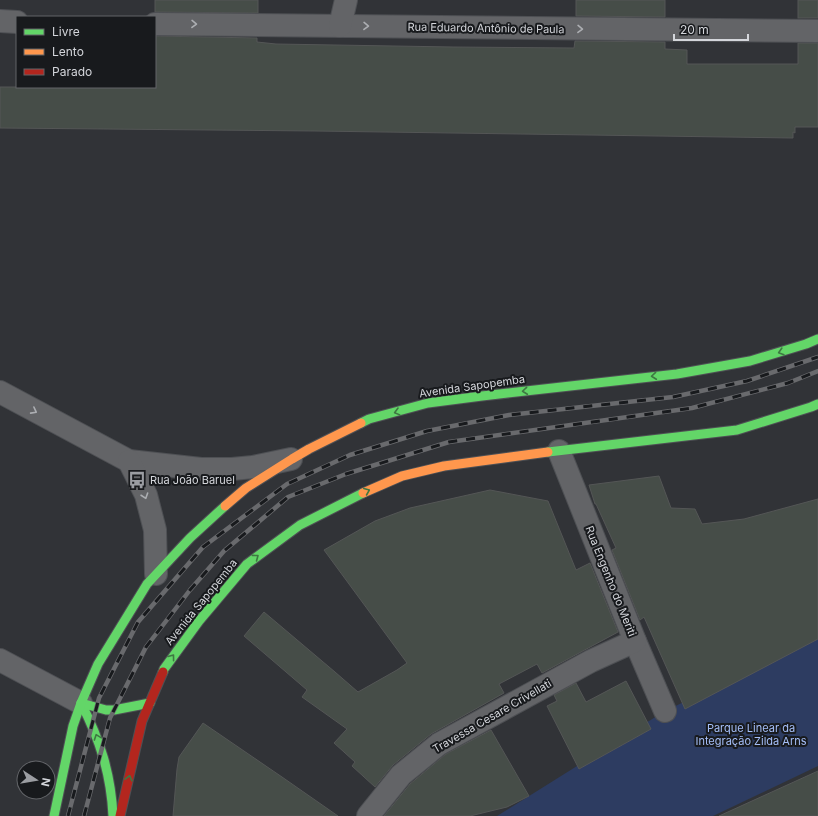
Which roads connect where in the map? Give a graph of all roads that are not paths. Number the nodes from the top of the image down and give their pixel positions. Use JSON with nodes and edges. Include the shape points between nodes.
{"nodes":[{"id":1,"x":346,"y":0,"type":"edge"},
{"id":2,"x":0,"y":21,"type":"edge"},
{"id":3,"x":16,"y":22,"type":"edge"},
{"id":4,"x":156,"y":24,"type":"edge"},
{"id":5,"x":340,"y":26,"type":"junction"},
{"id":6,"x":818,"y":31,"type":"edge"},
{"id":7,"x":818,"y":339,"type":"edge"},
{"id":8,"x":0,"y":392,"type":"edge"},
{"id":9,"x":818,"y":404,"type":"edge"},
{"id":10,"x":559,"y":450,"type":"junction"},
{"id":11,"x":292,"y":459,"type":"junction"},
{"id":12,"x":129,"y":461,"type":"junction"},
{"id":13,"x":156,"y":574,"type":"junction"},
{"id":14,"x":635,"y":641,"type":"junction"},
{"id":15,"x":0,"y":660,"type":"edge"},
{"id":16,"x":81,"y":703,"type":"junction"},
{"id":17,"x":150,"y":703,"type":"junction"},
{"id":18,"x":666,"y":711,"type":"dead end"},
{"id":19,"x":54,"y":816,"type":"edge"},
{"id":20,"x":113,"y":816,"type":"edge"},
{"id":21,"x":120,"y":816,"type":"edge"},
{"id":22,"x":368,"y":816,"type":"edge"}],
"edges":[{"from":1,"to":5,"type":"street"},
{"from":2,"to":3,"type":"street"},
{"from":4,"to":5,"type":"street","name":"Rua Eduardo Antônio de Paula","one_way":true},
{"from":5,"to":6,"type":"street","name":"Rua Eduardo Antônio de Paula","one_way":true},
{"from":7,"to":11,"type":"main road","name":"Avenida Sapopemba","one_way":true,"via":[[750,361],[677,374],[428,403],[369,419]]},
{"from":8,"to":12,"type":"street","one_way":true},
{"from":9,"to":10,"type":"main road","name":"Avenida Sapopemba","via":[[737,430]]},
{"from":10,"to":14,"type":"street","name":"Rua Engenho do Meriti"},
{"from":17,"to":10,"type":"main road","name":"Avenida Sapopemba","one_way":true,"via":[[164,669],[218,598],[247,564],[300,525],[402,476],[444,466]]},
{"from":11,"to":12,"type":"street","via":[[232,469],[201,469]]},
{"from":11,"to":13,"type":"main road","name":"Avenida Sapopemba","via":[[246,488],[190,538]]},
{"from":12,"to":13,"type":"street","one_way":true,"via":[[146,495],[155,530]]},
{"from":13,"to":16,"type":"main road","name":"Avenida Sapopemba","via":[[147,584],[98,664]]},
{"from":14,"to":18,"type":"street","name":"Rua Engenho do Meriti"},
{"from":14,"to":22,"type":"street","name":"Travessa Cesare Crivellati","via":[[591,661],[439,744],[401,775]]},
{"from":15,"to":16,"type":"street"},
{"from":16,"to":17,"type":"main road","via":[[106,710]]},
{"from":16,"to":19,"type":"main road","name":"Avenida Sapopemba","via":[[73,726]]},
{"from":20,"to":16,"type":"main road","one_way":true,"via":[[110,781],[102,750]]},
{"from":21,"to":17,"type":"main road","name":"Avenida Sapopemba","one_way":true,"via":[[142,721]]}]}
